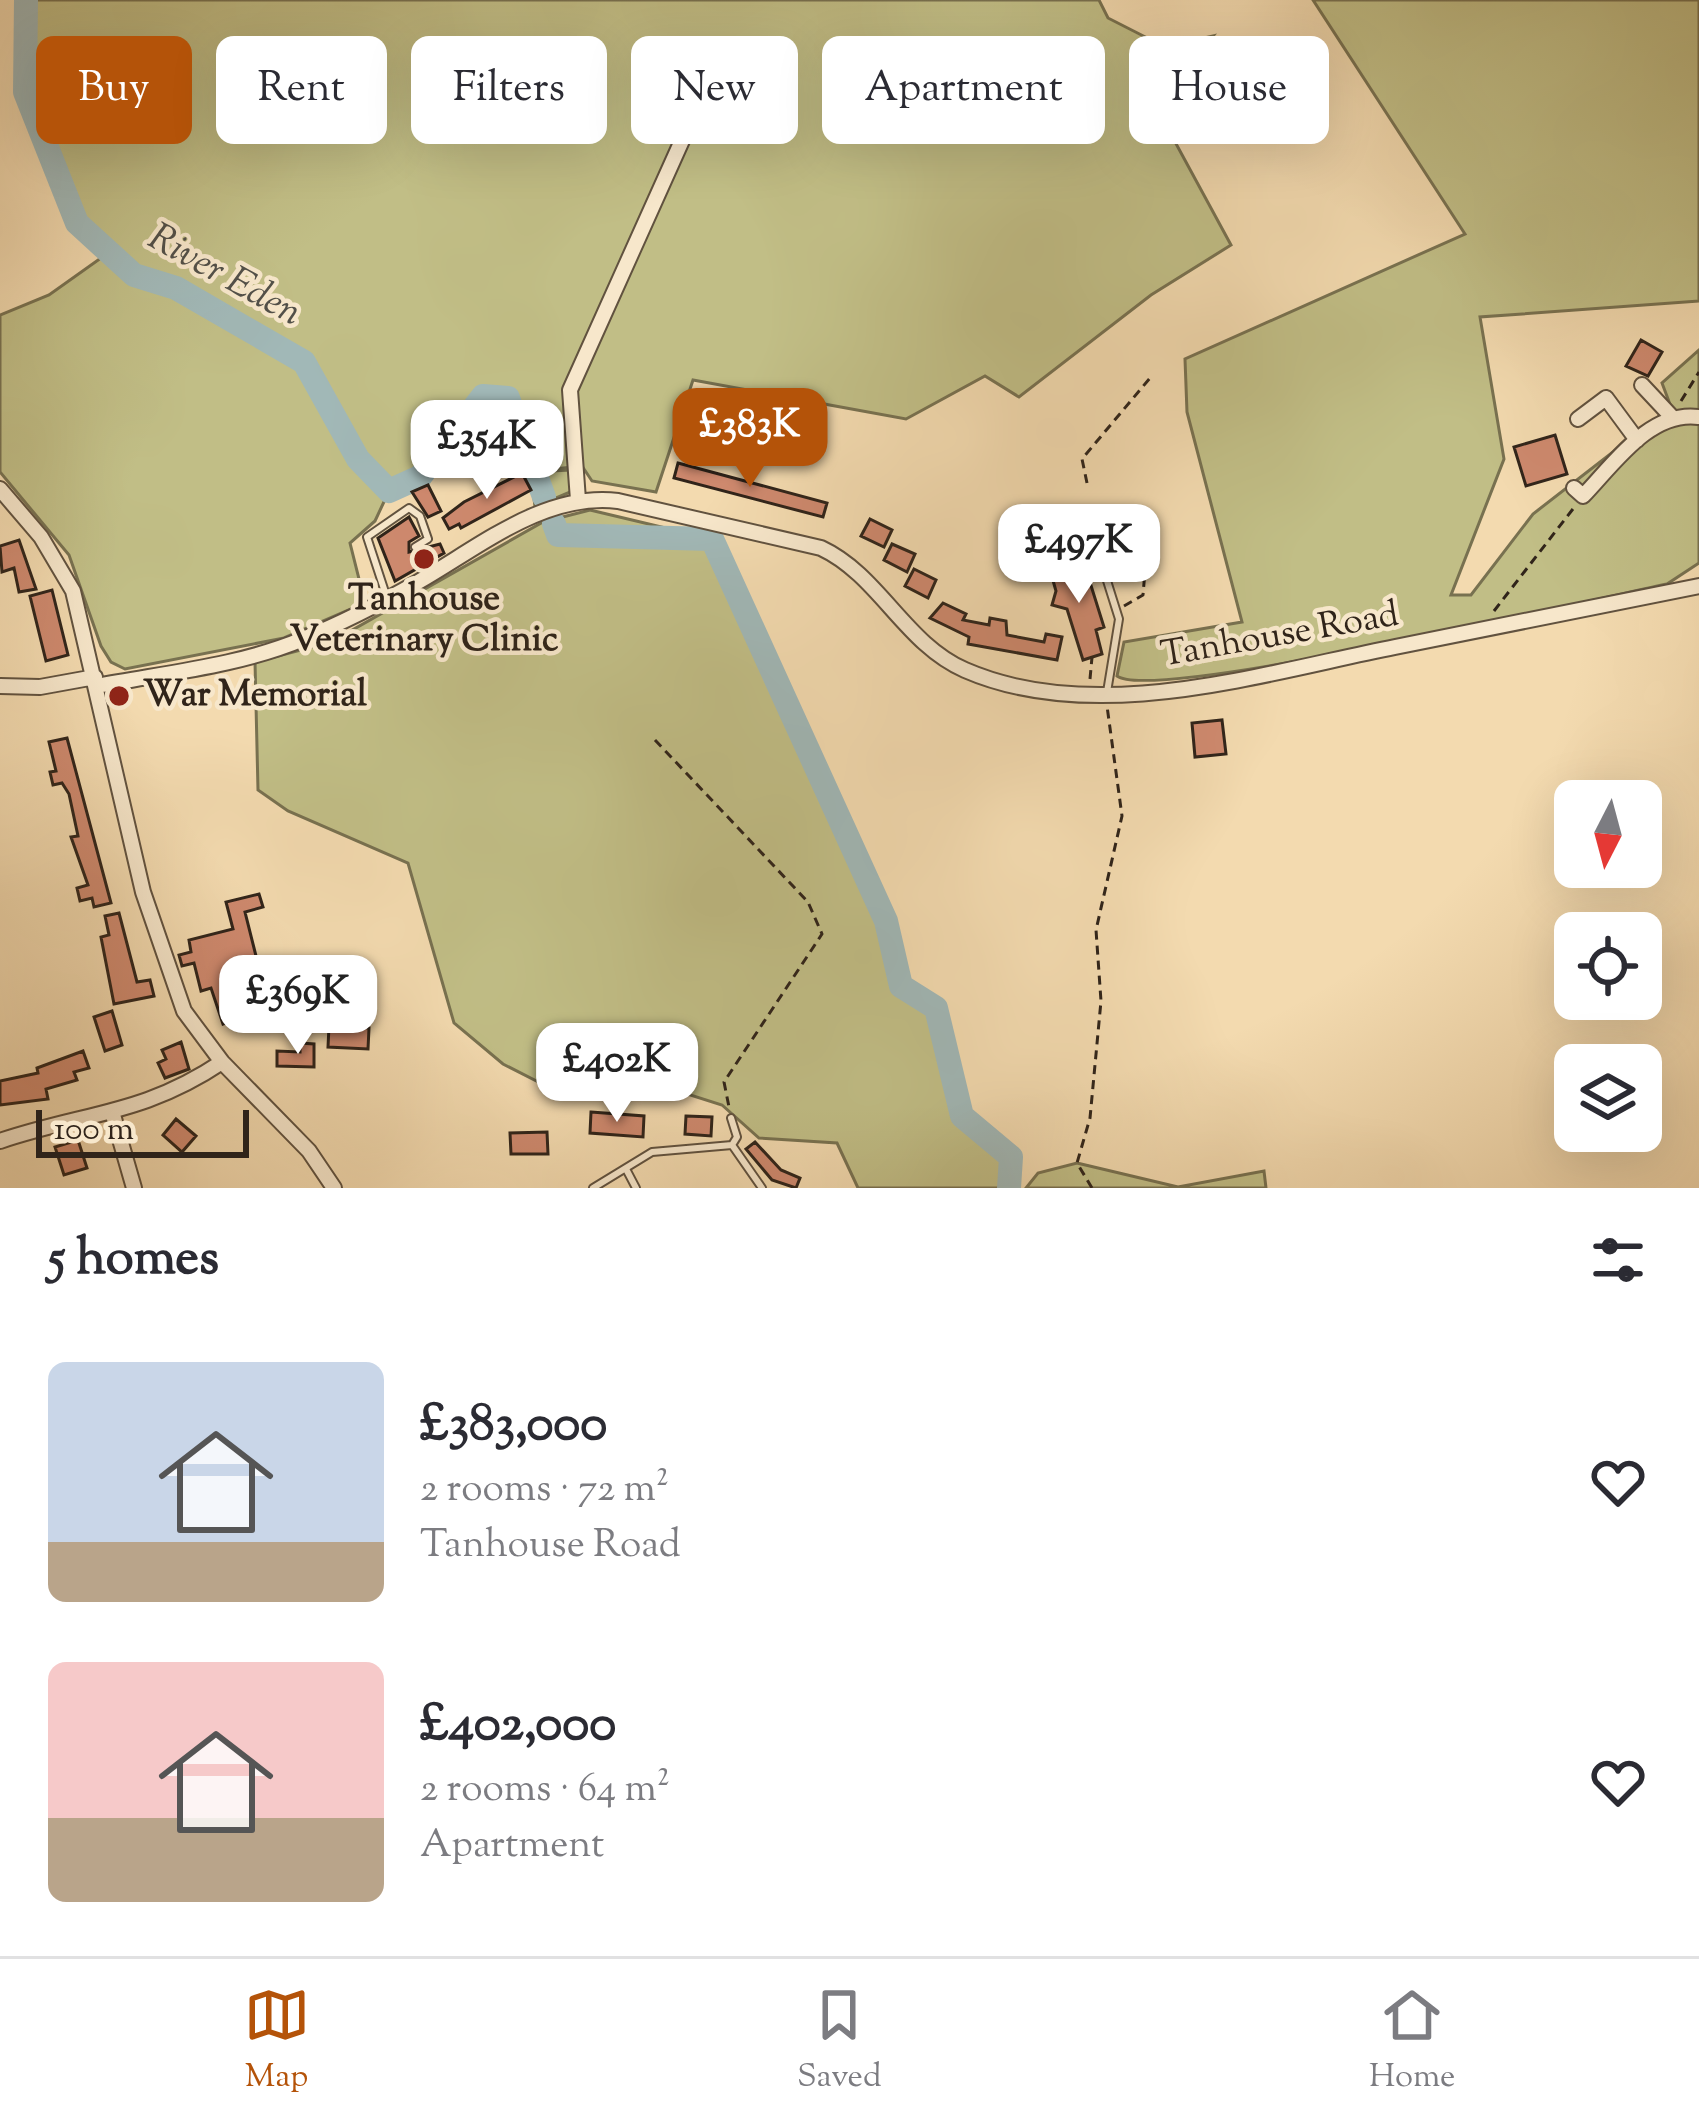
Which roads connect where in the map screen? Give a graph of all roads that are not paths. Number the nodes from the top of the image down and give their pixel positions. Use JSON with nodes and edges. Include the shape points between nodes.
{"nodes":[{"id":1,"x":685,"y":144,"type":"edge"},
{"id":2,"x":1642,"y":385,"type":"dead end"},
{"id":3,"x":1672,"y":416,"type":"junction"},
{"id":4,"x":1699,"y":417,"type":"edge"},
{"id":5,"x":1578,"y":419,"type":"dead end"},
{"id":6,"x":1637,"y":440,"type":"junction"},
{"id":7,"x":0,"y":489,"type":"edge"},
{"id":8,"x":1578,"y":492,"type":"road end"},
{"id":9,"x":578,"y":500,"type":"junction"},
{"id":10,"x":415,"y":547,"type":"dead end"},
{"id":11,"x":1098,"y":552,"type":"dead end"},
{"id":12,"x":1699,"y":586,"type":"edge"},
{"id":13,"x":387,"y":599,"type":"junction"},
{"id":14,"x":96,"y":682,"type":"junction"},
{"id":15,"x":0,"y":686,"type":"edge"},
{"id":16,"x":1107,"y":692,"type":"junction"},
{"id":17,"x":222,"y":1062,"type":"junction"},
{"id":18,"x":113,"y":1115,"type":"junction"},
{"id":19,"x":731,"y":1118,"type":"road end"},
{"id":20,"x":0,"y":1141,"type":"edge"},
{"id":21,"x":732,"y":1145,"type":"junction"},
{"id":22,"x":626,"y":1169,"type":"junction"},
{"id":23,"x":134,"y":1188,"type":"edge"},
{"id":24,"x":334,"y":1188,"type":"edge"},
{"id":25,"x":593,"y":1188,"type":"edge"},
{"id":26,"x":636,"y":1188,"type":"edge"},
{"id":27,"x":762,"y":1188,"type":"edge"}],
"edges":[{"from":1,"to":9,"type":"street","via":[[570,391]]},
{"from":2,"to":3,"type":"street"},
{"from":3,"to":4,"type":"street"},
{"from":3,"to":6,"type":"street"},
{"from":5,"to":6,"type":"street","via":[[1606,398]]},
{"from":6,"to":8,"type":"street"},
{"from":7,"to":14,"type":"street","via":[[65,575]]},
{"from":9,"to":13,"type":"street","name":"Tanhouse Road","via":[[493,537]]},
{"from":9,"to":16,"type":"street","name":"Tanhouse Road","via":[[618,500],[820,548],[928,648],[961,668],[1034,688]]},
{"from":10,"to":13,"type":"lane","via":[[428,533],[409,508],[367,537]]},
{"from":11,"to":16,"type":"lane","via":[[1119,627]]},
{"from":12,"to":16,"type":"street","name":"Tanhouse Road","via":[[1228,679]]},
{"from":13,"to":14,"type":"street","name":"Tanhouse Road","via":[[273,649]]},
{"from":14,"to":15,"type":"street","name":"Tanhouse Road"},
{"from":14,"to":17,"type":"street","via":[[143,892],[184,1011]]},
{"from":17,"to":18,"type":"street"},
{"from":17,"to":24,"type":"street"},
{"from":18,"to":20,"type":"street"},
{"from":18,"to":23,"type":"street"},
{"from":19,"to":21,"type":"lane"},
{"from":21,"to":22,"type":"lane","via":[[652,1152]]},
{"from":21,"to":27,"type":"lane"},
{"from":22,"to":25,"type":"lane"},
{"from":22,"to":26,"type":"lane"}]}
